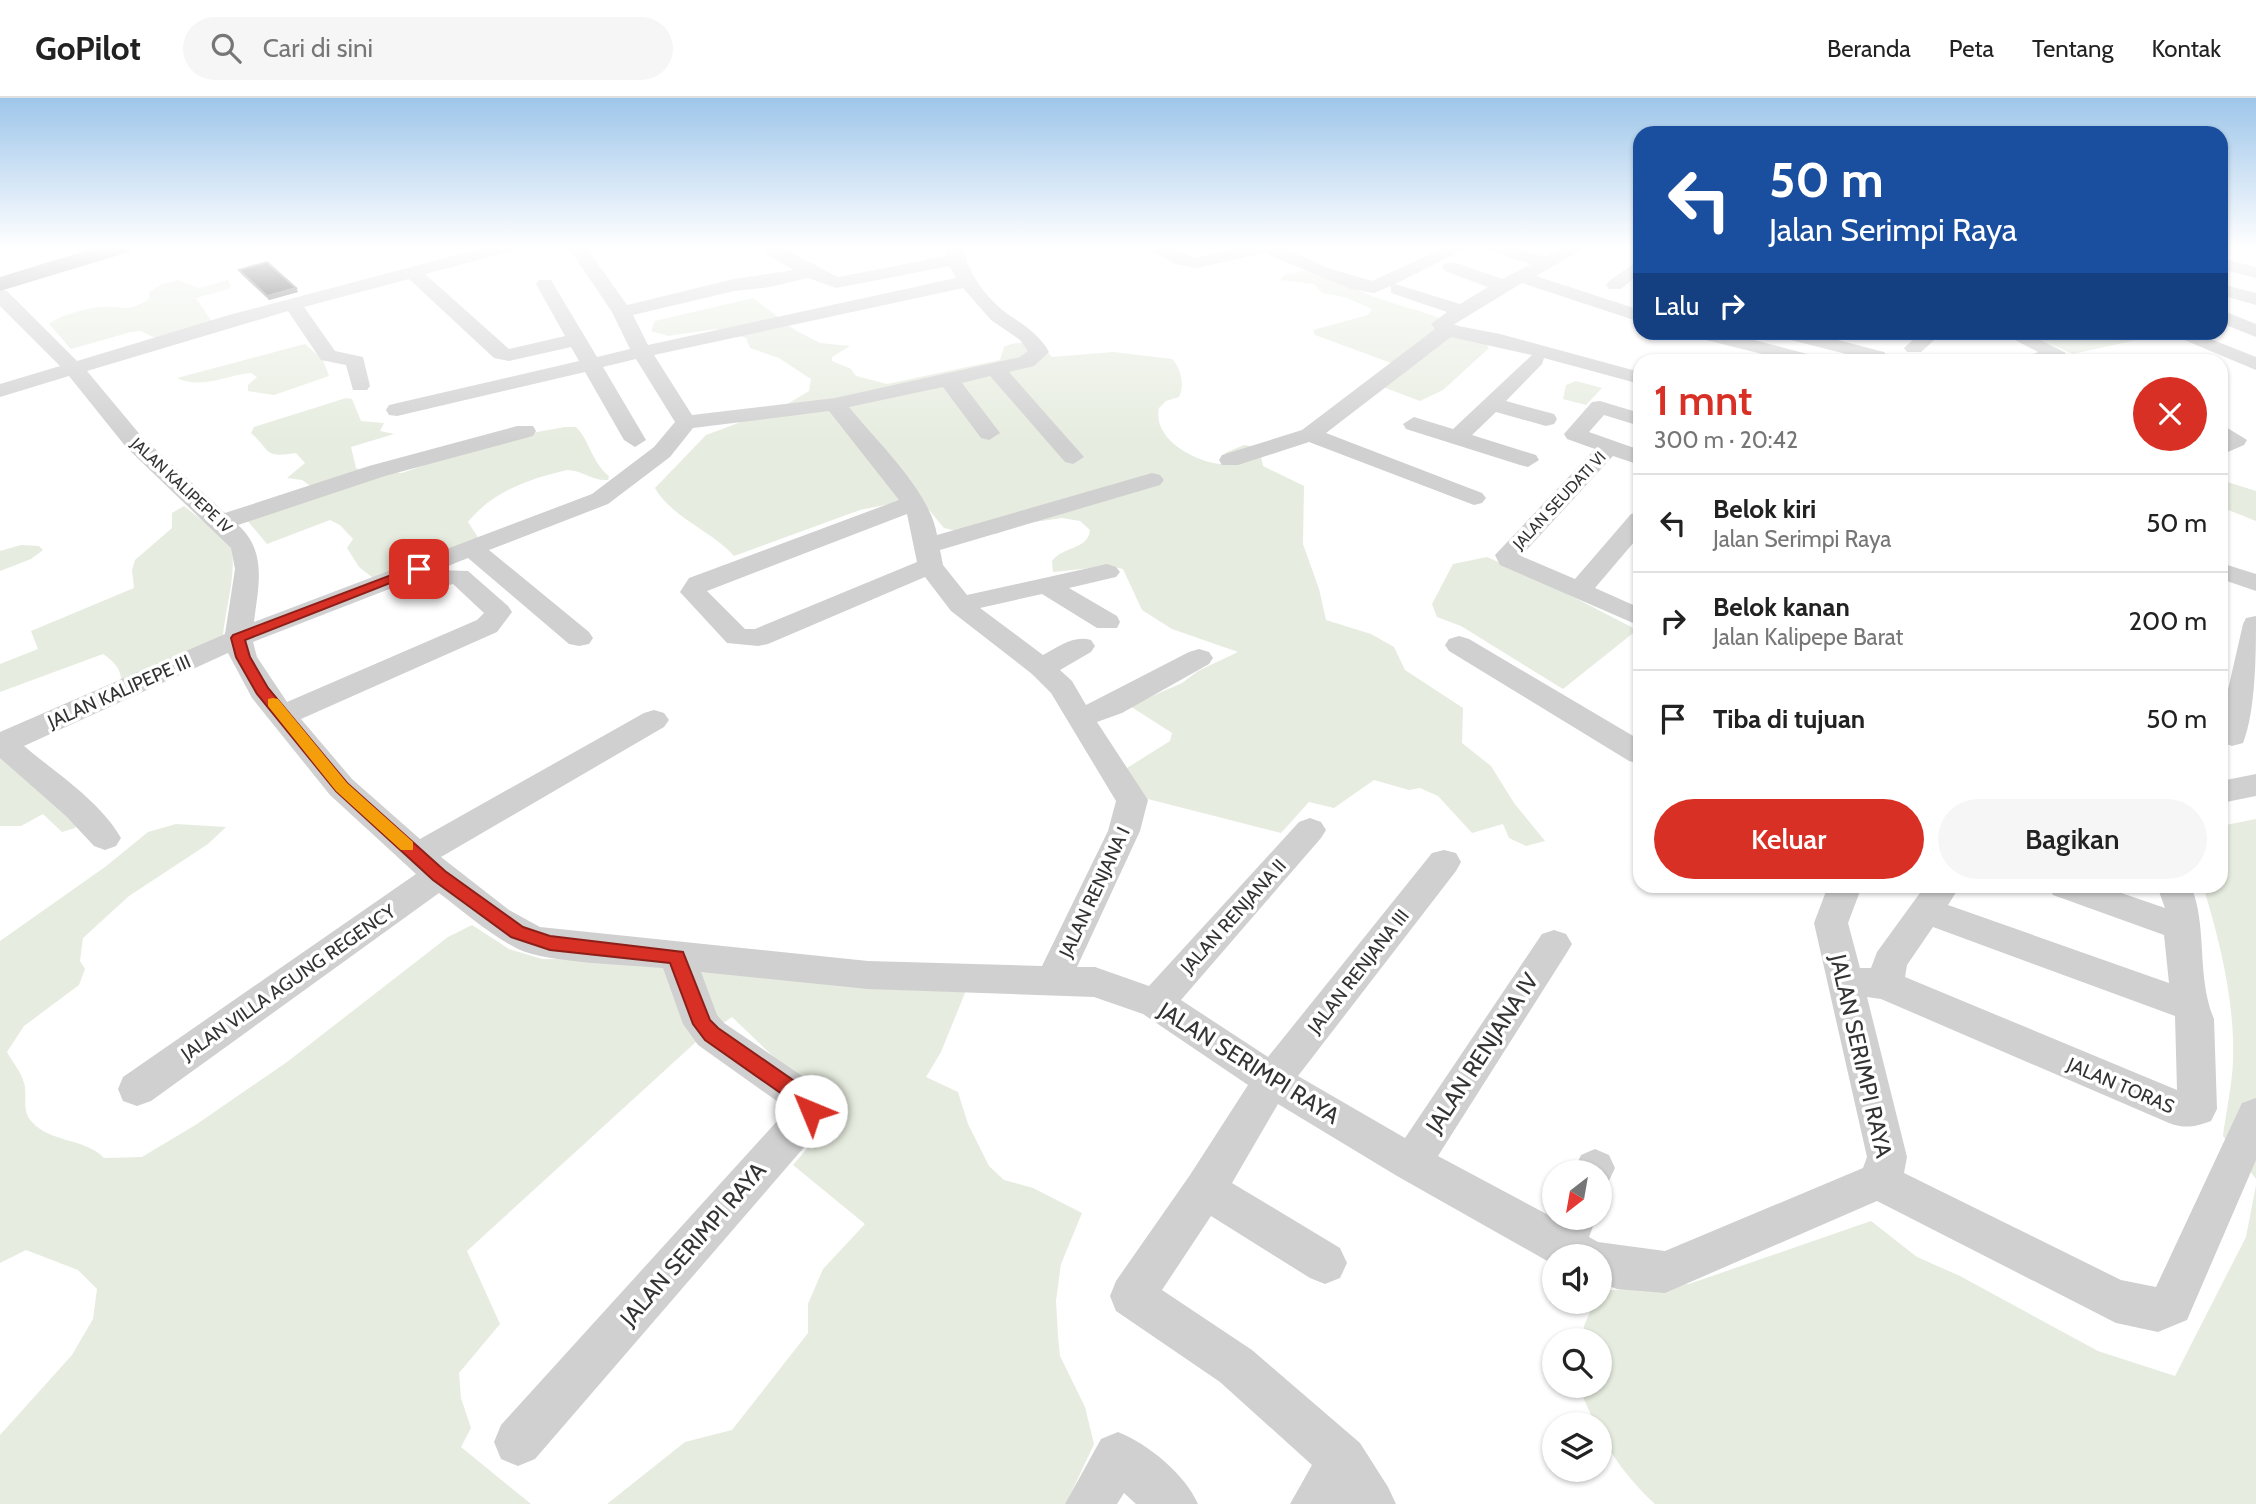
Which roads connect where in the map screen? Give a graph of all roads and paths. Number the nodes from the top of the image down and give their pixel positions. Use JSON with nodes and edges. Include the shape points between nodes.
{"nodes":[{"id":1,"x":622,"y":312,"type":"edge"},
{"id":2,"x":17,"y":313,"type":"edge"},
{"id":3,"x":263,"y":313,"type":"edge"},
{"id":4,"x":299,"y":313,"type":"edge"},
{"id":5,"x":456,"y":313,"type":"edge"},
{"id":6,"x":562,"y":313,"type":"edge"},
{"id":7,"x":823,"y":313,"type":"edge"},
{"id":8,"x":996,"y":313,"type":"edge"},
{"id":9,"x":1457,"y":313,"type":"edge"},
{"id":10,"x":2256,"y":314,"type":"edge"},
{"id":11,"x":2228,"y":319,"type":"edge"},
{"id":12,"x":1447,"y":330,"type":"junction"},
{"id":13,"x":2256,"y":331,"type":"edge"},
{"id":14,"x":578,"y":339,"type":"junction"},
{"id":15,"x":1729,"y":340,"type":"edge"},
{"id":16,"x":1814,"y":340,"type":"edge"},
{"id":17,"x":1924,"y":340,"type":"edge"},
{"id":18,"x":2028,"y":340,"type":"edge"},
{"id":19,"x":2194,"y":340,"type":"edge"},
{"id":20,"x":1914,"y":348,"type":"dead end"},
{"id":21,"x":642,"y":352,"type":"junction"},
{"id":22,"x":2056,"y":352,"type":"junction"},
{"id":23,"x":1530,"y":353,"type":"junction"},
{"id":24,"x":1784,"y":354,"type":"edge"},
{"id":25,"x":1869,"y":354,"type":"edge"},
{"id":26,"x":2051,"y":354,"type":"edge"},
{"id":27,"x":2061,"y":354,"type":"edge"},
{"id":28,"x":509,"y":355,"type":"junction"},
{"id":29,"x":593,"y":364,"type":"junction"},
{"id":30,"x":2256,"y":364,"type":"edge"},
{"id":31,"x":72,"y":368,"type":"junction"},
{"id":32,"x":996,"y":370,"type":"junction"},
{"id":33,"x":1633,"y":376,"type":"edge"},
{"id":34,"x":1633,"y":377,"type":"edge"},
{"id":35,"x":949,"y":380,"type":"junction"},
{"id":36,"x":520,"y":381,"type":"junction"},
{"id":37,"x":360,"y":386,"type":"dead end"},
{"id":38,"x":0,"y":390,"type":"edge"},
{"id":39,"x":835,"y":404,"type":"junction"},
{"id":40,"x":1492,"y":404,"type":"junction"},
{"id":41,"x":1600,"y":407,"type":"junction"},
{"id":42,"x":397,"y":410,"type":"dead end"},
{"id":43,"x":1633,"y":418,"type":"edge"},
{"id":44,"x":1546,"y":419,"type":"dead end"},
{"id":45,"x":686,"y":422,"type":"junction"},
{"id":46,"x":1413,"y":424,"type":"dead end"},
{"id":47,"x":525,"y":431,"type":"dead end"},
{"id":48,"x":989,"y":432,"type":"dead end"},
{"id":49,"x":1310,"y":435,"type":"junction"},
{"id":50,"x":2228,"y":435,"type":"edge"},
{"id":51,"x":1458,"y":437,"type":"junction"},
{"id":52,"x":635,"y":440,"type":"dead end"},
{"id":53,"x":2228,"y":444,"type":"edge"},
{"id":54,"x":1609,"y":447,"type":"junction"},
{"id":55,"x":1633,"y":456,"type":"edge"},
{"id":56,"x":1073,"y":457,"type":"dead end"},
{"id":57,"x":1230,"y":460,"type":"dead end"},
{"id":58,"x":1528,"y":460,"type":"dead end"},
{"id":59,"x":1152,"y":480,"type":"dead end"},
{"id":60,"x":1474,"y":498,"type":"dead end"},
{"id":61,"x":914,"y":503,"type":"junction"},
{"id":62,"x":223,"y":522,"type":"junction"},
{"id":63,"x":1633,"y":527,"type":"edge"},
{"id":64,"x":471,"y":549,"type":"junction"},
{"id":65,"x":928,"y":556,"type":"junction"},
{"id":66,"x":1107,"y":572,"type":"dead end"},
{"id":67,"x":2228,"y":574,"type":"edge"},
{"id":68,"x":2256,"y":583,"type":"edge"},
{"id":69,"x":1045,"y":586,"type":"junction"},
{"id":70,"x":1579,"y":590,"type":"junction"},
{"id":71,"x":960,"y":605,"type":"junction"},
{"id":72,"x":1633,"y":615,"type":"edge"},
{"id":73,"x":1107,"y":622,"type":"dead end"},
{"id":74,"x":2256,"y":624,"type":"edge"},
{"id":75,"x":579,"y":638,"type":"dead end"},
{"id":76,"x":1459,"y":645,"type":"dead end"},
{"id":77,"x":1081,"y":646,"type":"dead end"},
{"id":78,"x":240,"y":648,"type":"junction"},
{"id":79,"x":1199,"y":658,"type":"dead end"},
{"id":80,"x":1042,"y":668,"type":"junction"},
{"id":81,"x":284,"y":715,"type":"junction"},
{"id":82,"x":1078,"y":718,"type":"junction"},
{"id":83,"x":654,"y":720,"type":"dead end"},
{"id":84,"x":2232,"y":736,"type":"dead end"},
{"id":85,"x":0,"y":744,"type":"edge"},
{"id":86,"x":1633,"y":750,"type":"edge"},
{"id":87,"x":2256,"y":785,"type":"edge"},
{"id":88,"x":2228,"y":791,"type":"edge"},
{"id":89,"x":1310,"y":830,"type":"dead end"},
{"id":90,"x":105,"y":838,"type":"dead end"},
{"id":91,"x":1444,"y":862,"type":"dead end"},
{"id":92,"x":428,"y":865,"type":"junction"},
{"id":93,"x":1842,"y":893,"type":"edge"},
{"id":94,"x":2085,"y":893,"type":"edge"},
{"id":95,"x":2177,"y":893,"type":"edge"},
{"id":96,"x":1934,"y":898,"type":"edge"},
{"id":97,"x":2180,"y":927,"type":"junction"},
{"id":98,"x":1554,"y":944,"type":"dead end"},
{"id":99,"x":677,"y":957,"type":"junction"},
{"id":100,"x":1053,"y":979,"type":"junction"},
{"id":101,"x":1844,"y":979,"type":"junction"},
{"id":102,"x":1885,"y":985,"type":"junction"},
{"id":103,"x":1156,"y":1003,"type":"junction"},
{"id":104,"x":2190,"y":1006,"type":"junction"},
{"id":105,"x":1272,"y":1080,"type":"junction"},
{"id":106,"x":137,"y":1089,"type":"dead end"},
{"id":107,"x":2256,"y":1115,"type":"edge"},
{"id":108,"x":1410,"y":1163,"type":"junction"},
{"id":109,"x":1878,"y":1181,"type":"junction"},
{"id":110,"x":1205,"y":1189,"type":"junction"},
{"id":111,"x":1576,"y":1244,"type":"edge"},
{"id":112,"x":1325,"y":1263,"type":"dead end"},
{"id":113,"x":1612,"y":1265,"type":"edge"},
{"id":114,"x":518,"y":1442,"type":"dead end"},
{"id":115,"x":1343,"y":1460,"type":"junction"},
{"id":116,"x":1090,"y":1504,"type":"edge"},
{"id":117,"x":1172,"y":1504,"type":"edge"},
{"id":118,"x":1315,"y":1504,"type":"edge"},
{"id":119,"x":1371,"y":1504,"type":"edge"}],
"edges":[{"from":1,"to":21,"type":"street"},
{"from":2,"to":31,"type":"street","name":"JALAN KALIPEPE IV"},
{"from":3,"to":31,"type":"street"},
{"from":4,"to":37,"type":"street","via":[[328,356],[356,361]]},
{"from":5,"to":28,"type":"street","via":[[492,349]]},
{"from":6,"to":14,"type":"street"},
{"from":7,"to":21,"type":"street"},
{"from":8,"to":32,"type":"street","via":[[1034,341],[1039,352],[1027,362]]},
{"from":9,"to":12,"type":"street","via":[[1441,324]]},
{"from":10,"to":11,"type":"street"},
{"from":11,"to":13,"type":"street"},
{"from":12,"to":23,"type":"street"},
{"from":12,"to":49,"type":"street"},
{"from":14,"to":28,"type":"street"},
{"from":14,"to":29,"type":"street"},
{"from":15,"to":24,"type":"street"},
{"from":16,"to":25,"type":"street"},
{"from":17,"to":20,"type":"street"},
{"from":18,"to":22,"type":"street"},
{"from":19,"to":30,"type":"street"},
{"from":21,"to":29,"type":"street"},
{"from":21,"to":45,"type":"street"},
{"from":22,"to":26,"type":"street"},
{"from":22,"to":27,"type":"street"},
{"from":23,"to":33,"type":"street","via":[[1554,365],[1563,356]]},
{"from":23,"to":40,"type":"street"},
{"from":28,"to":36,"type":"street"},
{"from":29,"to":36,"type":"street"},
{"from":29,"to":52,"type":"street"},
{"from":31,"to":38,"type":"street"},
{"from":31,"to":62,"type":"street","name":"JALAN KALIPEPE IV","via":[[134,442]]},
{"from":32,"to":35,"type":"street"},
{"from":32,"to":56,"type":"street"},
{"from":34,"to":41,"type":"street"},
{"from":35,"to":39,"type":"street"},
{"from":35,"to":48,"type":"street"},
{"from":36,"to":42,"type":"street"},
{"from":39,"to":45,"type":"street"},
{"from":39,"to":61,"type":"street"},
{"from":40,"to":44,"type":"street"},
{"from":40,"to":51,"type":"street"},
{"from":41,"to":43,"type":"street"},
{"from":41,"to":54,"type":"street","via":[[1576,432]]},
{"from":45,"to":64,"type":"street","via":[[663,452],[600,499]]},
{"from":46,"to":51,"type":"street"},
{"from":47,"to":62,"type":"street","via":[[377,471]]},
{"from":49,"to":57,"type":"street"},
{"from":49,"to":60,"type":"street"},
{"from":50,"to":53,"type":"street","via":[[2236,440]]},
{"from":51,"to":58,"type":"street"},
{"from":54,"to":55,"type":"street"},
{"from":54,"to":70,"type":"street","name":"JALAN SEUDATI VI","via":[[1508,555],[1509,560]]},
{"from":59,"to":65,"type":"street"},
{"from":61,"to":65,"type":"street","via":[[923,522]]},
{"from":61,"to":65,"type":"street","via":[[698,584],[693,592],[737,637],[758,638]]},
{"from":62,"to":78,"type":"street","name":"JALAN KALIPEPE IV","via":[[244,548],[248,569]]},
{"from":63,"to":70,"type":"street"},
{"from":64,"to":75,"type":"street"},
{"from":64,"to":78,"type":"street"},
{"from":65,"to":71,"type":"street"},
{"from":66,"to":69,"type":"street"},
{"from":67,"to":68,"type":"street"},
{"from":69,"to":71,"type":"street"},
{"from":69,"to":73,"type":"street"},
{"from":70,"to":72,"type":"street"},
{"from":71,"to":80,"type":"street"},
{"from":74,"to":84,"type":"street"},
{"from":76,"to":86,"type":"street"},
{"from":77,"to":80,"type":"street"},
{"from":78,"to":81,"type":"street","name":"JALAN SERIMPI RAYA","via":[[262,691]]},
{"from":78,"to":81,"type":"street","via":[[451,575],[465,580],[499,612],[487,625]]},
{"from":78,"to":85,"type":"street","name":"JALAN KALIPEPE III"},
{"from":79,"to":82,"type":"street","via":[[1112,706]]},
{"from":80,"to":82,"type":"street","via":[[1062,688]]},
{"from":81,"to":92,"type":"street","name":"JALAN SERIMPI RAYA","via":[[341,787]]},
{"from":82,"to":100,"type":"street","name":"JALAN RENJANA I","via":[[1133,805]]},
{"from":83,"to":92,"type":"street","name":"JALAN VILLA AGUNG REGENCY"},
{"from":85,"to":90,"type":"street","name":"JALAN KALIPEPE III"},
{"from":87,"to":88,"type":"street"},
{"from":89,"to":103,"type":"street","name":"JALAN RENJANA II"},
{"from":91,"to":105,"type":"street","name":"JALAN RENJANA III"},
{"from":92,"to":99,"type":"street","name":"JALAN SERIMPI RAYA","via":[[532,940]]},
{"from":92,"to":106,"type":"street","name":"JALAN VILLA AGUNG REGENCY"},
{"from":93,"to":101,"type":"street","name":"JALAN SERIMPI RAYA","via":[[1831,923]]},
{"from":94,"to":97,"type":"street"},
{"from":95,"to":97,"type":"street","via":[[2185,919]]},
{"from":96,"to":102,"type":"street","via":[[1890,962]]},
{"from":96,"to":104,"type":"street"},
{"from":97,"to":104,"type":"street"},
{"from":98,"to":108,"type":"street","name":"JALAN RENJANA IV"},
{"from":99,"to":100,"type":"street","name":"JALAN SERIMPI RAYA","via":[[868,975]]},
{"from":99,"to":114,"type":"street","name":"JALAN SERIMPI RAYA","via":[[702,1024],[806,1100],[811,1111]]},
{"from":100,"to":103,"type":"street","name":"JALAN SERIMPI RAYA","via":[[1095,982]]},
{"from":101,"to":102,"type":"street","name":"JALAN TORAS"},
{"from":101,"to":109,"type":"street","name":"JALAN SERIMPI RAYA","via":[[1887,1157]]},
{"from":102,"to":104,"type":"street","name":"JALAN TORAS","via":[[2192,1111],[2197,1109]]},
{"from":103,"to":105,"type":"street","name":"JALAN SERIMPI RAYA"},
{"from":105,"to":108,"type":"street","name":"JALAN SERIMPI RAYA"},
{"from":105,"to":110,"type":"street","name":"JALAN RENJANA III"},
{"from":107,"to":109,"type":"street","via":[[2171,1304],[2158,1310],[2116,1301]]},
{"from":108,"to":111,"type":"street","name":"JALAN SERIMPI RAYA"},
{"from":109,"to":113,"type":"street","name":"JALAN SERIMPI RAYA","via":[[1665,1272]]},
{"from":110,"to":112,"type":"street"},
{"from":110,"to":115,"type":"street","name":"JALAN RENJANA III","via":[[1132,1296],[1236,1366]]},
{"from":115,"to":118,"type":"street"},
{"from":115,"to":119,"type":"street"},
{"from":116,"to":117,"type":"street","via":[[1118,1456]]}]}
